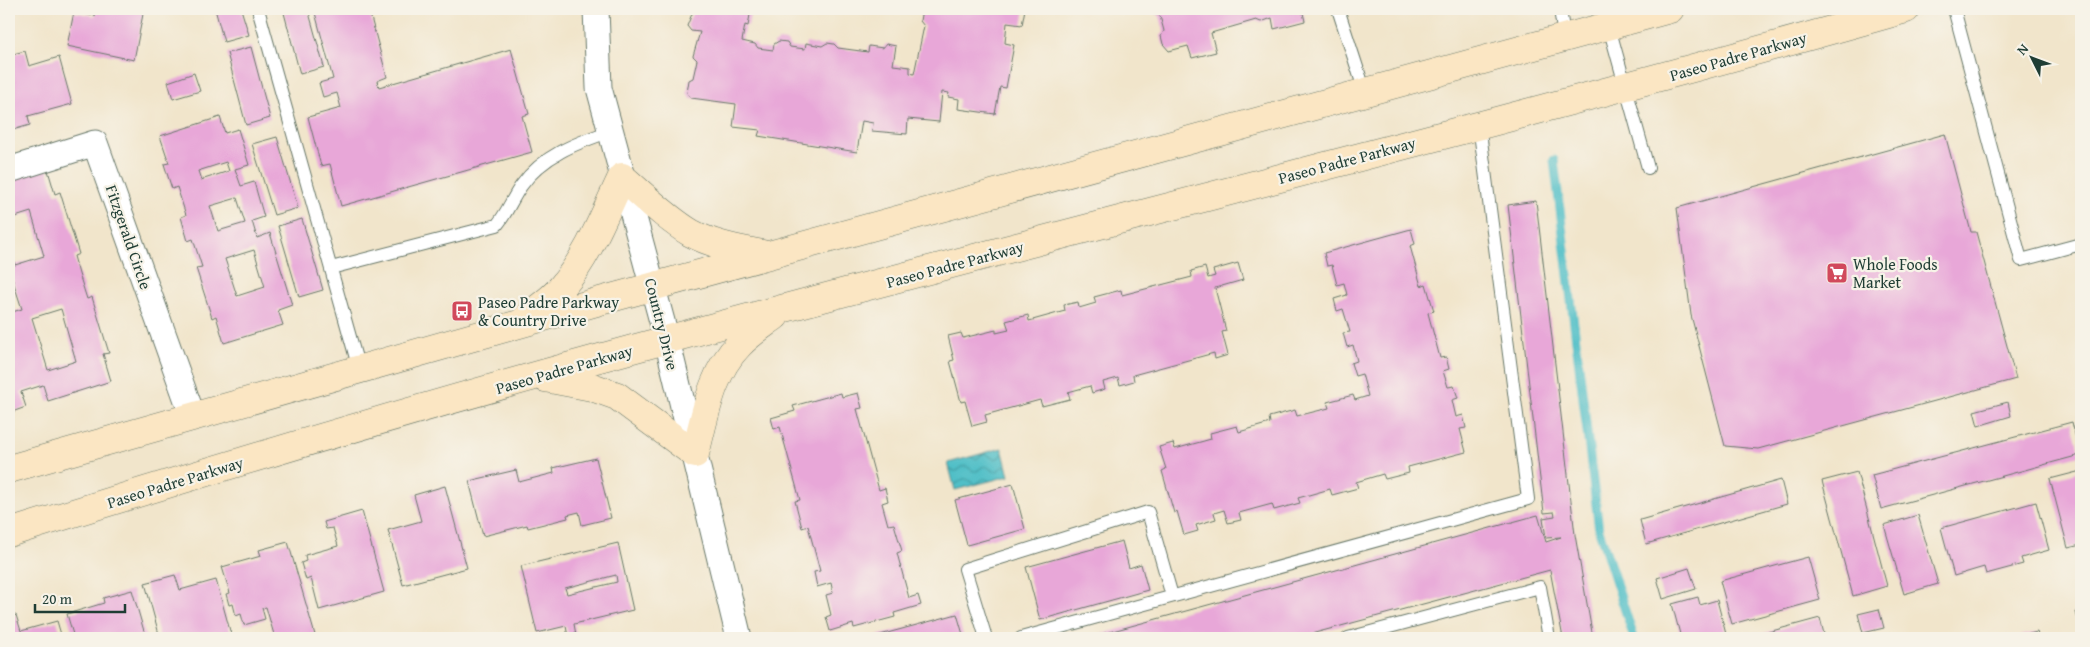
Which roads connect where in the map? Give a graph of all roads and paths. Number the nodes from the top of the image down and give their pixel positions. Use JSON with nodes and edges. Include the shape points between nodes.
{"nodes":[{"id":1,"x":258,"y":9,"type":"edge"},
{"id":2,"x":596,"y":9,"type":"edge"},
{"id":3,"x":1338,"y":9,"type":"edge"},
{"id":4,"x":1560,"y":9,"type":"edge"},
{"id":5,"x":1670,"y":9,"type":"edge"},
{"id":6,"x":1906,"y":9,"type":"edge"},
{"id":7,"x":1954,"y":9,"type":"edge"},
{"id":8,"x":1607,"y":17,"type":"edge"},
{"id":9,"x":1564,"y":37,"type":"junction"},
{"id":10,"x":1627,"y":87,"type":"junction"},
{"id":11,"x":1364,"y":92,"type":"junction"},
{"id":12,"x":1479,"y":125,"type":"junction"},
{"id":13,"x":610,"y":131,"type":"junction"},
{"id":14,"x":1648,"y":168,"type":"dead end"},
{"id":15,"x":9,"y":170,"type":"edge"},
{"id":16,"x":622,"y":177,"type":"junction"},
{"id":17,"x":2081,"y":244,"type":"edge"},
{"id":18,"x":766,"y":255,"type":"junction"},
{"id":19,"x":331,"y":268,"type":"junction"},
{"id":20,"x":653,"y":286,"type":"junction"},
{"id":21,"x":781,"y":310,"type":"junction"},
{"id":22,"x":519,"y":324,"type":"junction"},
{"id":23,"x":667,"y":340,"type":"junction"},
{"id":24,"x":359,"y":369,"type":"junction"},
{"id":25,"x":538,"y":377,"type":"junction"},
{"id":26,"x":193,"y":417,"type":"junction"},
{"id":27,"x":694,"y":454,"type":"junction"},
{"id":28,"x":9,"y":469,"type":"edge"},
{"id":29,"x":9,"y":533,"type":"edge"},
{"id":30,"x":1172,"y":596,"type":"junction"},
{"id":31,"x":739,"y":638,"type":"edge"},
{"id":32,"x":986,"y":638,"type":"edge"},
{"id":33,"x":1021,"y":638,"type":"edge"},
{"id":34,"x":1348,"y":638,"type":"edge"},
{"id":35,"x":1549,"y":638,"type":"edge"}],
"edges":[{"from":1,"to":19,"type":"lane"},
{"from":2,"to":13,"type":"street","name":"Country Drive","via":[[599,88]]},
{"from":3,"to":11,"type":"lane"},
{"from":4,"to":9,"type":"lane"},
{"from":5,"to":8,"type":"main road"},
{"from":6,"to":10,"type":"main road","name":"Paseo Padre Parkway"},
{"from":7,"to":17,"type":"lane","via":[[2021,260]]},
{"from":8,"to":9,"type":"main road"},
{"from":8,"to":10,"type":"lane"},
{"from":9,"to":11,"type":"main road"},
{"from":10,"to":12,"type":"main road","name":"Paseo Padre Parkway"},
{"from":10,"to":14,"type":"lane"},
{"from":11,"to":18,"type":"main road"},
{"from":12,"to":21,"type":"main road","name":"Paseo Padre Parkway"},
{"from":12,"to":30,"type":"lane","via":[[1528,499]]},
{"from":13,"to":16,"type":"street","name":"Country Drive"},
{"from":13,"to":19,"type":"lane","via":[[567,146],[542,163],[521,186],[497,225]]},
{"from":15,"to":26,"type":"street","name":"Fitzgerald Circle","via":[[96,143]]},
{"from":16,"to":18,"type":"main road","via":[[692,233],[718,244]]},
{"from":16,"to":20,"type":"street","name":"Country Drive"},
{"from":16,"to":22,"type":"main road","via":[[580,263],[560,289]]},
{"from":18,"to":20,"type":"main road"},
{"from":19,"to":24,"type":"lane"},
{"from":20,"to":22,"type":"main road"},
{"from":20,"to":23,"type":"street","name":"Country Drive"},
{"from":21,"to":23,"type":"main road","name":"Paseo Padre Parkway"},
{"from":21,"to":27,"type":"main road","via":[[739,345],[723,366],[712,391]]},
{"from":22,"to":24,"type":"main road"},
{"from":23,"to":25,"type":"main road","name":"Paseo Padre Parkway"},
{"from":23,"to":27,"type":"street","name":"Country Drive"},
{"from":24,"to":26,"type":"main road"},
{"from":25,"to":27,"type":"main road","via":[[592,387],[618,396]]},
{"from":25,"to":29,"type":"main road","name":"Paseo Padre Parkway","via":[[213,470]]},
{"from":26,"to":28,"type":"main road"},
{"from":27,"to":31,"type":"street","name":"Country Drive"},
{"from":30,"to":32,"type":"lane","via":[[1148,512],[965,569]]},
{"from":30,"to":33,"type":"lane"},
{"from":34,"to":35,"type":"lane","via":[[1540,587]]}]}
